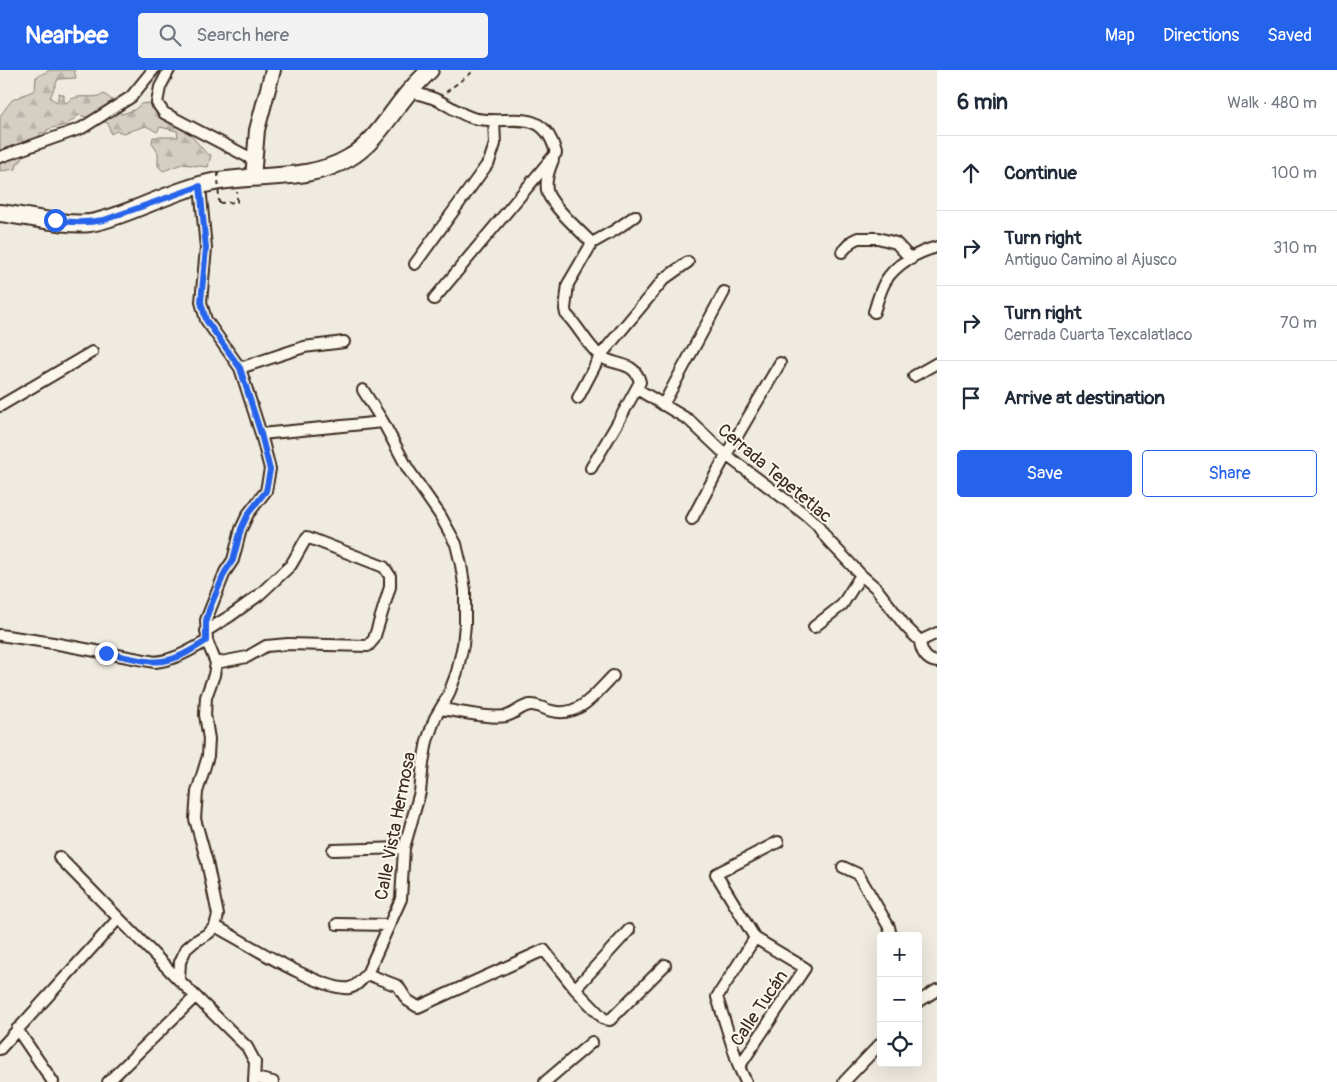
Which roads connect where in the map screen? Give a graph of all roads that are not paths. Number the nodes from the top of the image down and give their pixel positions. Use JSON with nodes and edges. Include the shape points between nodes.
{"nodes":[{"id":1,"x":153,"y":70,"type":"edge"},
{"id":2,"x":169,"y":70,"type":"edge"},
{"id":3,"x":273,"y":70,"type":"edge"},
{"id":4,"x":430,"y":70,"type":"edge"},
{"id":5,"x":410,"y":91,"type":"junction"},
{"id":6,"x":494,"y":120,"type":"junction"},
{"id":7,"x":556,"y":153,"type":"junction"},
{"id":8,"x":0,"y":157,"type":"edge"},
{"id":9,"x":254,"y":160,"type":"junction"},
{"id":10,"x":253,"y":178,"type":"junction"},
{"id":11,"x":200,"y":186,"type":"junction"},
{"id":12,"x":0,"y":213,"type":"edge"},
{"id":13,"x":635,"y":216,"type":"dead end"},
{"id":14,"x":592,"y":243,"type":"junction"},
{"id":15,"x":937,"y":247,"type":"edge"},
{"id":16,"x":842,"y":252,"type":"dead end"},
{"id":17,"x":911,"y":259,"type":"junction"},
{"id":18,"x":688,"y":262,"type":"dead end"},
{"id":19,"x":415,"y":264,"type":"dead end"},
{"id":20,"x":724,"y":292,"type":"dead end"},
{"id":21,"x":434,"y":298,"type":"dead end"},
{"id":22,"x":874,"y":312,"type":"dead end"},
{"id":23,"x":344,"y":342,"type":"dead end"},
{"id":24,"x":92,"y":352,"type":"dead end"},
{"id":25,"x":600,"y":356,"type":"junction"},
{"id":26,"x":780,"y":363,"type":"dead end"},
{"id":27,"x":937,"y":363,"type":"edge"},
{"id":28,"x":240,"y":368,"type":"junction"},
{"id":29,"x":914,"y":376,"type":"dead end"},
{"id":30,"x":637,"y":389,"type":"junction"},
{"id":31,"x":363,"y":390,"type":"dead end"},
{"id":32,"x":578,"y":398,"type":"dead end"},
{"id":33,"x":663,"y":404,"type":"junction"},
{"id":34,"x":0,"y":406,"type":"edge"},
{"id":35,"x":383,"y":422,"type":"junction"},
{"id":36,"x":261,"y":434,"type":"junction"},
{"id":37,"x":726,"y":455,"type":"junction"},
{"id":38,"x":590,"y":468,"type":"dead end"},
{"id":39,"x":692,"y":519,"type":"dead end"},
{"id":40,"x":861,"y":575,"type":"junction"},
{"id":41,"x":814,"y":627,"type":"dead end"},
{"id":42,"x":937,"y":634,"type":"edge"},
{"id":43,"x":0,"y":635,"type":"edge"},
{"id":44,"x":206,"y":636,"type":"junction"},
{"id":45,"x":920,"y":640,"type":"junction"},
{"id":46,"x":937,"y":662,"type":"edge"},
{"id":47,"x":216,"y":663,"type":"junction"},
{"id":48,"x":613,"y":676,"type":"dead end"},
{"id":49,"x":441,"y":709,"type":"junction"},
{"id":50,"x":778,"y":842,"type":"dead end"},
{"id":51,"x":404,"y":848,"type":"junction"},
{"id":52,"x":333,"y":850,"type":"dead end"},
{"id":53,"x":59,"y":857,"type":"dead end"},
{"id":54,"x":843,"y":867,"type":"dead end"},
{"id":55,"x":118,"y":919,"type":"junction"},
{"id":56,"x":337,"y":924,"type":"dead end"},
{"id":57,"x":388,"y":925,"type":"junction"},
{"id":58,"x":215,"y":926,"type":"junction"},
{"id":59,"x":629,"y":930,"type":"dead end"},
{"id":60,"x":890,"y":932,"type":"edge"},
{"id":61,"x":755,"y":938,"type":"junction"},
{"id":62,"x":665,"y":964,"type":"dead end"},
{"id":63,"x":367,"y":974,"type":"junction"},
{"id":64,"x":179,"y":980,"type":"junction"},
{"id":65,"x":575,"y":989,"type":"junction"},
{"id":66,"x":937,"y":990,"type":"edge"},
{"id":67,"x":195,"y":998,"type":"junction"},
{"id":68,"x":922,"y":999,"type":"edge"},
{"id":69,"x":17,"y":1029,"type":"junction"},
{"id":70,"x":592,"y":1042,"type":"dead end"},
{"id":71,"x":877,"y":1047,"type":"edge"},
{"id":72,"x":0,"y":1049,"type":"edge"},
{"id":73,"x":739,"y":1067,"type":"junction"},
{"id":74,"x":254,"y":1080,"type":"edge"},
{"id":75,"x":54,"y":1082,"type":"edge"},
{"id":76,"x":108,"y":1082,"type":"edge"},
{"id":77,"x":272,"y":1082,"type":"edge"},
{"id":78,"x":545,"y":1082,"type":"edge"},
{"id":79,"x":746,"y":1082,"type":"edge"},
{"id":80,"x":844,"y":1082,"type":"edge"}],
"edges":[{"from":1,"to":8,"type":"street","via":[[131,97],[82,128]]},
{"from":2,"to":9,"type":"street","via":[[160,87],[157,103],[164,112]]},
{"from":3,"to":9,"type":"main road","via":[[257,130]]},
{"from":4,"to":5,"type":"main road"},
{"from":5,"to":6,"type":"street","via":[[460,113]]},
{"from":5,"to":10,"type":"main road","via":[[376,135],[338,164],[300,174]]},
{"from":6,"to":7,"type":"street","via":[[513,118],[537,124],[553,141]]},
{"from":6,"to":19,"type":"street","via":[[496,144],[489,162]]},
{"from":7,"to":14,"type":"street","via":[[548,175],[548,193],[564,216]]},
{"from":7,"to":21,"type":"street"},
{"from":9,"to":10,"type":"main road"},
{"from":10,"to":11,"type":"main road"},
{"from":11,"to":12,"type":"main road","via":[[89,223],[74,224]]},
{"from":11,"to":28,"type":"street","via":[[206,248],[201,302],[206,320]]},
{"from":13,"to":14,"type":"street"},
{"from":14,"to":25,"type":"street","via":[[568,284],[564,309]]},
{"from":15,"to":17,"type":"street"},
{"from":16,"to":17,"type":"street","via":[[858,238],[878,238],[896,243]]},
{"from":17,"to":22,"type":"street","via":[[885,281]]},
{"from":18,"to":25,"type":"street","via":[[664,279]]},
{"from":20,"to":33,"type":"street"},
{"from":23,"to":28,"type":"street","via":[[304,347]]},
{"from":24,"to":34,"type":"street"},
{"from":25,"to":30,"type":"street","via":[[636,371],[640,382]]},
{"from":25,"to":32,"type":"street"},
{"from":26,"to":37,"type":"street"},
{"from":27,"to":29,"type":"street"},
{"from":28,"to":36,"type":"street"},
{"from":30,"to":33,"type":"street","name":"Cerrada Tepetetlac"},
{"from":30,"to":38,"type":"street"},
{"from":31,"to":35,"type":"street","name":"Calle Vista Hermosa"},
{"from":33,"to":37,"type":"street","name":"Cerrada Tepetetlac","via":[[689,420]]},
{"from":35,"to":36,"type":"street"},
{"from":35,"to":49,"type":"street","name":"Calle Vista Hermosa","via":[[408,469],[456,544],[461,565],[465,590],[463,645],[458,672]]},
{"from":36,"to":44,"type":"street","via":[[270,470],[266,491],[241,529],[233,560],[209,610]]},
{"from":37,"to":39,"type":"street"},
{"from":37,"to":40,"type":"street","name":"Cerrada Tepetetlac","via":[[817,525]]},
{"from":40,"to":41,"type":"street","via":[[842,605]]},
{"from":40,"to":45,"type":"street","name":"Cerrada Tepetetlac"},
{"from":42,"to":45,"type":"street"},
{"from":43,"to":44,"type":"street","via":[[155,662],[181,656]]},
{"from":44,"to":47,"type":"street"},
{"from":44,"to":47,"type":"street","via":[[259,595],[291,565],[306,538],[384,567],[390,576],[390,587],[374,640],[368,646],[266,646],[247,658]]},
{"from":45,"to":46,"type":"street","name":"Cerrada Tepetetlac","via":[[925,655],[931,662]]},
{"from":47,"to":58,"type":"street","via":[[206,697],[208,756],[197,792],[195,820],[218,915]]},
{"from":48,"to":49,"type":"street","via":[[585,705],[570,712],[554,712],[533,704],[499,717]]},
{"from":49,"to":51,"type":"street","name":"Calle Vista Hermosa","via":[[427,741],[420,792]]},
{"from":50,"to":61,"type":"street","via":[[716,874]]},
{"from":51,"to":52,"type":"street"},
{"from":51,"to":57,"type":"street","name":"Calle Vista Hermosa","via":[[401,899]]},
{"from":53,"to":55,"type":"street"},
{"from":54,"to":60,"type":"street","via":[[858,874]]},
{"from":55,"to":64,"type":"street"},
{"from":55,"to":69,"type":"street"},
{"from":56,"to":57,"type":"street"},
{"from":57,"to":63,"type":"street","name":"Calle Vista Hermosa"},
{"from":58,"to":63,"type":"street","via":[[314,980],[332,986],[349,988]]},
{"from":58,"to":64,"type":"street","via":[[186,949],[180,962]]},
{"from":59,"to":65,"type":"street"},
{"from":61,"to":73,"type":"street","via":[[717,997]]},
{"from":61,"to":73,"type":"street","name":"Calle Tucán","via":[[805,968]]},
{"from":62,"to":65,"type":"street","via":[[610,1020],[604,1019]]},
{"from":63,"to":65,"type":"street","via":[[398,986],[407,1000],[418,1007],[544,950]]},
{"from":64,"to":67,"type":"street"},
{"from":66,"to":68,"type":"street"},
{"from":67,"to":74,"type":"street","via":[[247,1047],[255,1062]]},
{"from":67,"to":76,"type":"street"},
{"from":69,"to":72,"type":"street"},
{"from":69,"to":75,"type":"street"},
{"from":70,"to":78,"type":"street"},
{"from":71,"to":80,"type":"street"},
{"from":73,"to":79,"type":"street"},
{"from":74,"to":77,"type":"street"}]}
